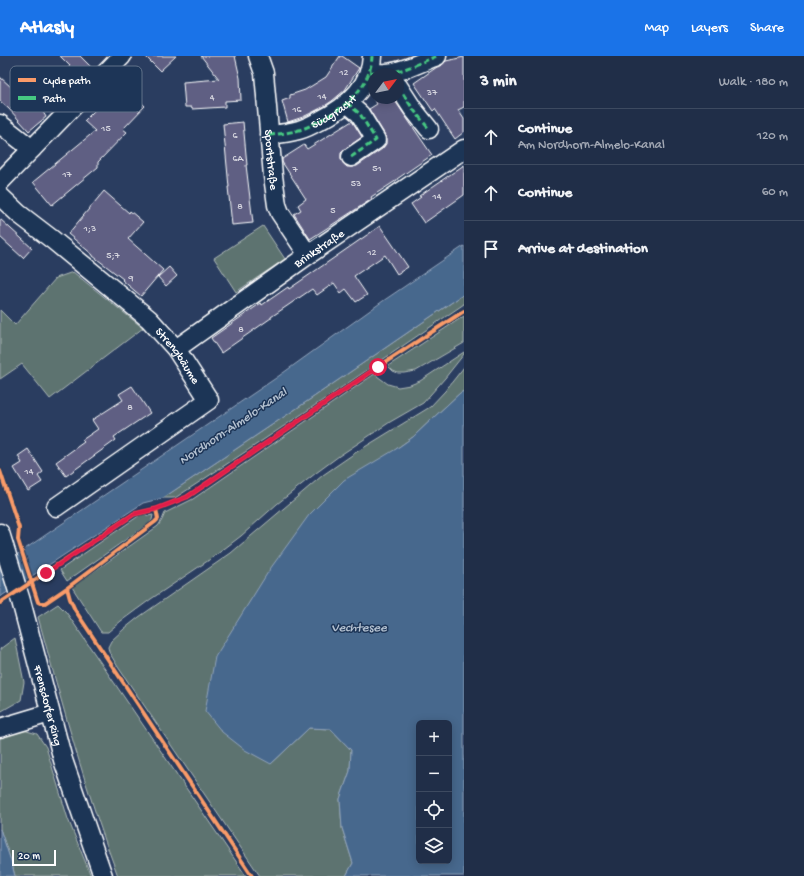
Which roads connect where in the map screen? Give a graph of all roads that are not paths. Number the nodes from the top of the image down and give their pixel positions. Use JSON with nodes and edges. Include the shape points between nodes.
{"nodes":[{"id":1,"x":258,"y":56,"type":"edge"},
{"id":2,"x":437,"y":56,"type":"edge"},
{"id":3,"x":371,"y":64,"type":"edge"},
{"id":4,"x":404,"y":70,"type":"edge"},
{"id":5,"x":404,"y":93,"type":"edge"},
{"id":6,"x":347,"y":103,"type":"junction"},
{"id":7,"x":66,"y":112,"type":"edge"},
{"id":8,"x":0,"y":124,"type":"edge"},
{"id":9,"x":429,"y":129,"type":"dead end"},
{"id":10,"x":269,"y":135,"type":"junction"},
{"id":11,"x":32,"y":149,"type":"junction"},
{"id":12,"x":464,"y":149,"type":"edge"},
{"id":13,"x":351,"y":157,"type":"dead end"},
{"id":14,"x":0,"y":182,"type":"edge"},
{"id":15,"x":0,"y":196,"type":"edge"},
{"id":16,"x":308,"y":256,"type":"junction"},
{"id":17,"x":176,"y":349,"type":"junction"},
{"id":18,"x":56,"y":507,"type":"dead end"},
{"id":19,"x":2,"y":538,"type":"edge"},
{"id":20,"x":50,"y":713,"type":"junction"},
{"id":21,"x":0,"y":728,"type":"edge"},
{"id":22,"x":103,"y":876,"type":"edge"}],
"edges":[{"from":1,"to":10,"type":"street","name":"Sportstraße","via":[[264,73]]},
{"from":2,"to":4,"type":"street"},
{"from":3,"to":6,"type":"street","name":"Südgracht","via":[[362,87]]},
{"from":5,"to":9,"type":"street"},
{"from":6,"to":10,"type":"street","name":"Südgracht","via":[[301,130]]},
{"from":6,"to":13,"type":"street","via":[[360,114],[376,140]]},
{"from":7,"to":11,"type":"street"},
{"from":8,"to":11,"type":"street"},
{"from":10,"to":16,"type":"street","name":"Sportstraße","via":[[276,205]]},
{"from":11,"to":14,"type":"street"},
{"from":12,"to":16,"type":"street","name":"Brinkstraße"},
{"from":15,"to":17,"type":"street","name":"Strengbäume","via":[[149,319]]},
{"from":16,"to":17,"type":"street","name":"Brinkstraße"},
{"from":17,"to":18,"type":"street","name":"Strengbäume","via":[[209,400]]},
{"from":19,"to":20,"type":"street","name":"Frensdorfer Ring"},
{"from":20,"to":21,"type":"street"},
{"from":20,"to":22,"type":"street","name":"Frensdorfer Ring","via":[[63,760]]}]}
